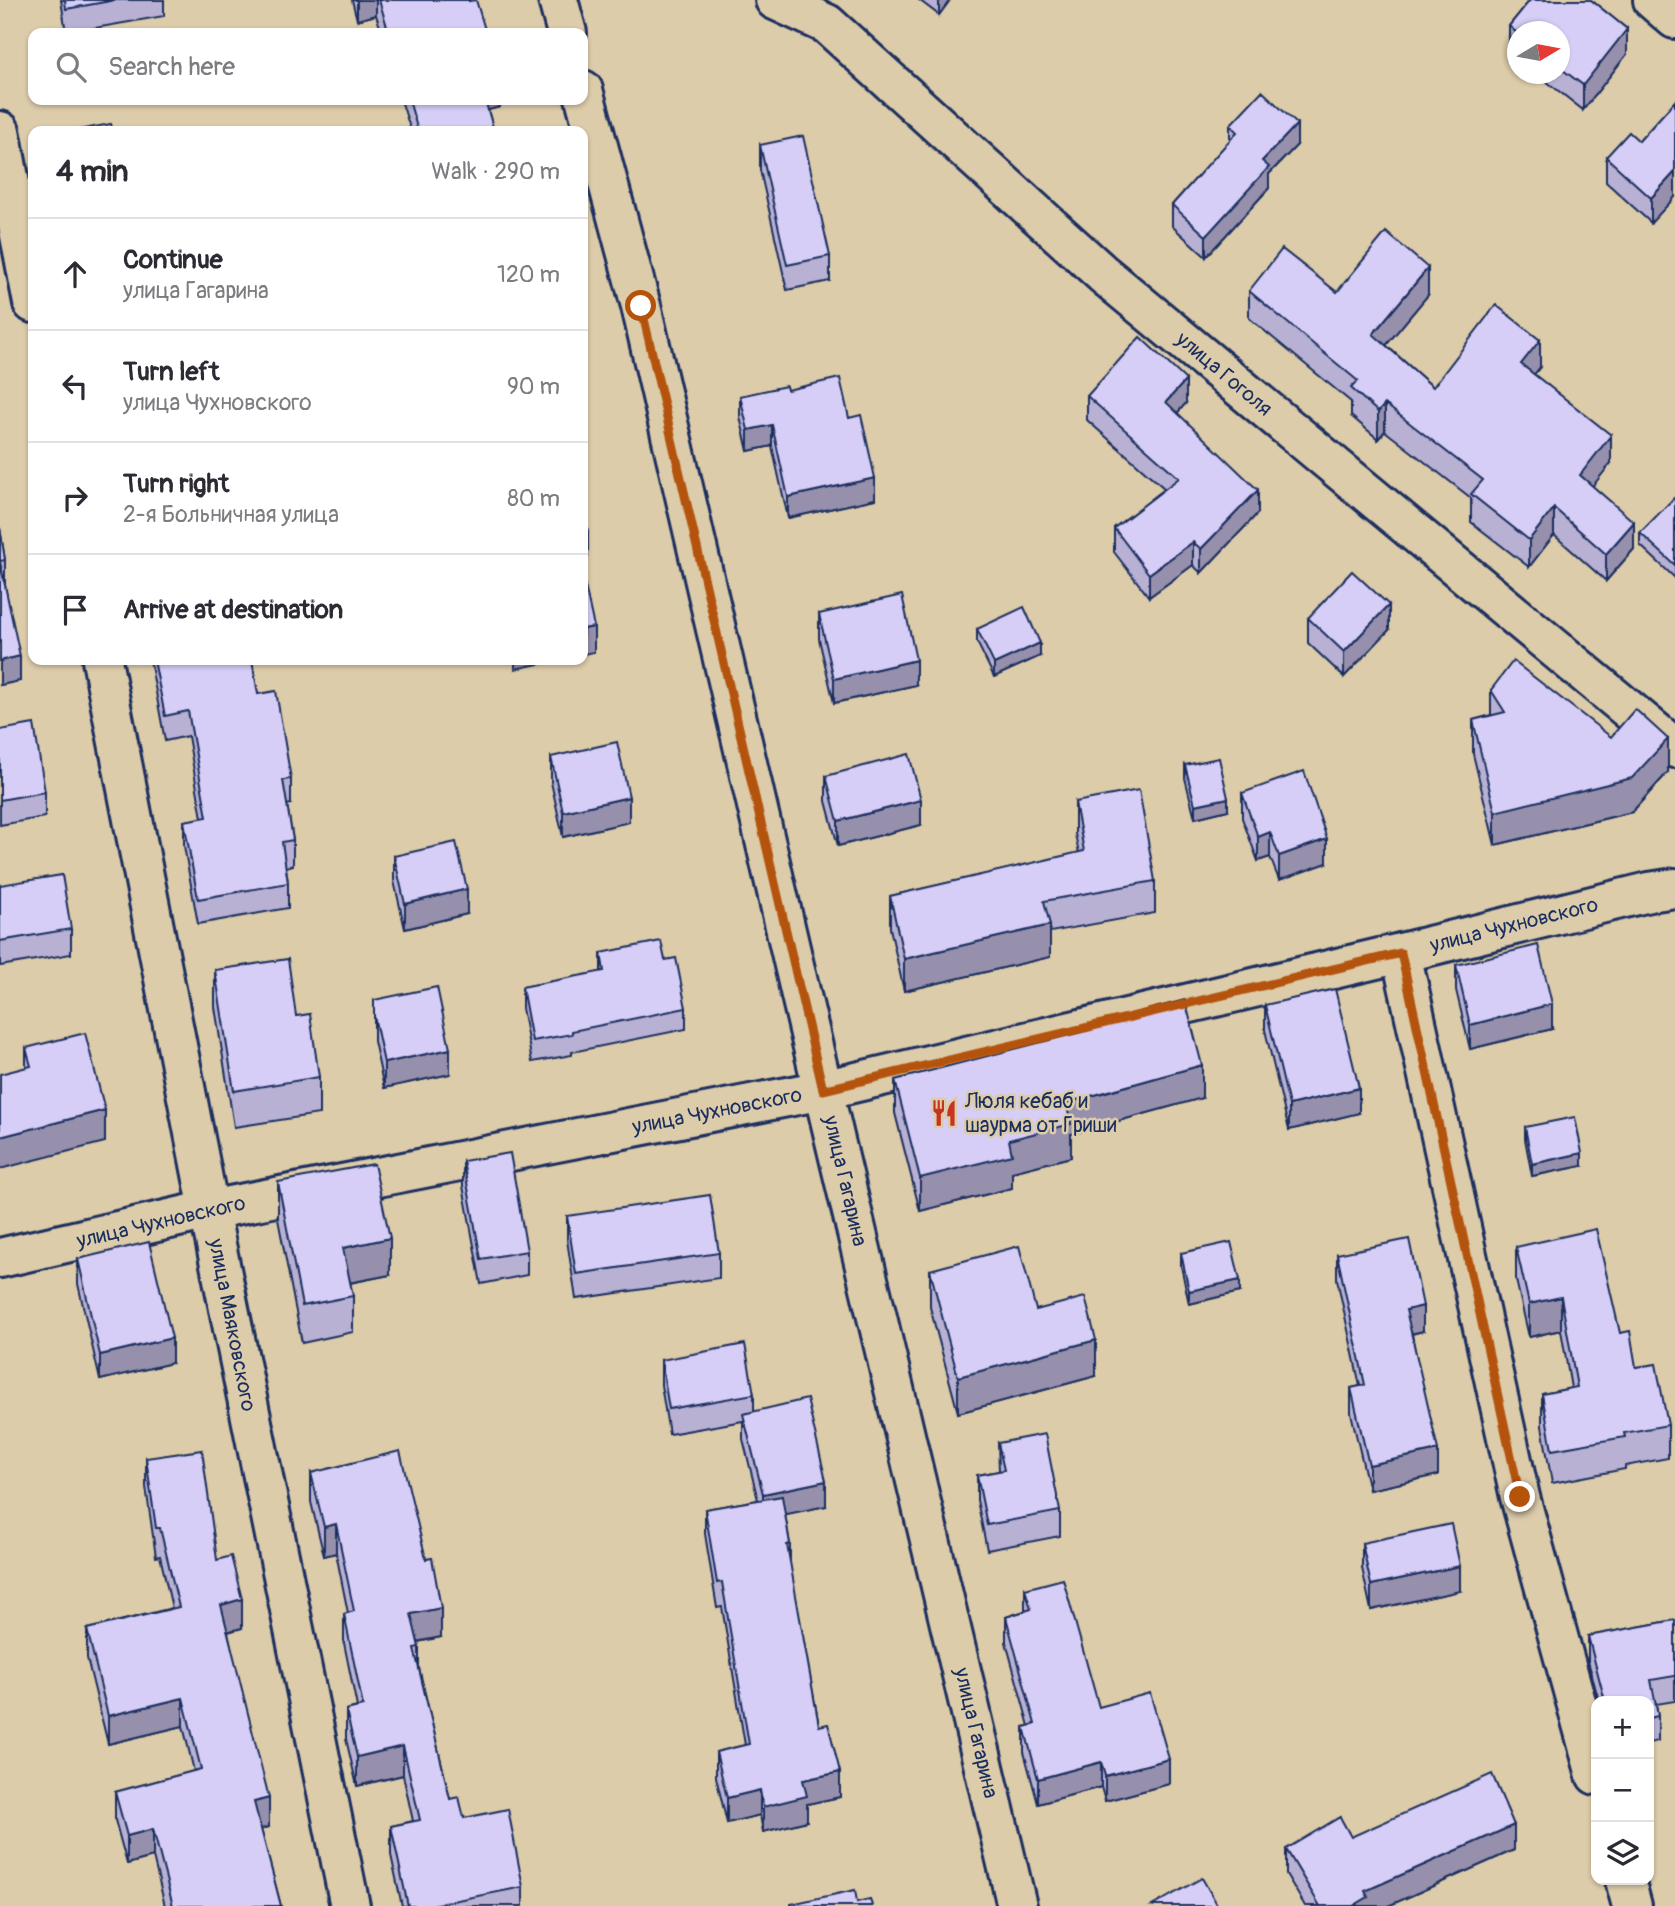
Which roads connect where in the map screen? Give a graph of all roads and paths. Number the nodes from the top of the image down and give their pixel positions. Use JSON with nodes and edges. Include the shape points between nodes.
{"nodes":[{"id":1,"x":558,"y":0,"type":"edge"},
{"id":2,"x":775,"y":0,"type":"edge"},
{"id":3,"x":1653,"y":0,"type":"edge"},
{"id":4,"x":1675,"y":19,"type":"edge"},
{"id":5,"x":566,"y":28,"type":"edge"},
{"id":6,"x":587,"y":105,"type":"edge"},
{"id":7,"x":0,"y":131,"type":"edge"},
{"id":8,"x":28,"y":277,"type":"edge"},
{"id":9,"x":103,"y":665,"type":"edge"},
{"id":10,"x":1675,"y":748,"type":"edge"},
{"id":11,"x":1675,"y":888,"type":"edge"},
{"id":12,"x":1401,"y":953,"type":"junction"},
{"id":13,"x":823,"y":1090,"type":"junction"},
{"id":14,"x":209,"y":1210,"type":"junction"},
{"id":15,"x":0,"y":1258,"type":"edge"},
{"id":16,"x":1592,"y":1759,"type":"edge"},
{"id":17,"x":1626,"y":1885,"type":"edge"},
{"id":18,"x":350,"y":1906,"type":"edge"},
{"id":19,"x":1017,"y":1906,"type":"edge"},
{"id":20,"x":1632,"y":1906,"type":"edge"}],
"edges":[{"from":1,"to":5,"type":"street"},
{"from":2,"to":10,"type":"street","name":"улица Гоголя","via":[[827,24],[1103,274]]},
{"from":3,"to":4,"type":"street"},
{"from":6,"to":13,"type":"street","name":"улица Гагарина","via":[[641,306]]},
{"from":7,"to":8,"type":"street"},
{"from":9,"to":14,"type":"street","name":"улица Маяковского"},
{"from":11,"to":12,"type":"street","name":"улица Чухновского"},
{"from":12,"to":13,"type":"street","name":"улица Чухновского"},
{"from":12,"to":16,"type":"street","via":[[1520,1497]]},
{"from":13,"to":14,"type":"street","name":"улица Чухновского"},
{"from":13,"to":19,"type":"street","name":"улица Гагарина"},
{"from":14,"to":15,"type":"street","name":"улица Чухновского"},
{"from":14,"to":18,"type":"street","name":"улица Маяковского"},
{"from":17,"to":20,"type":"street"}]}
